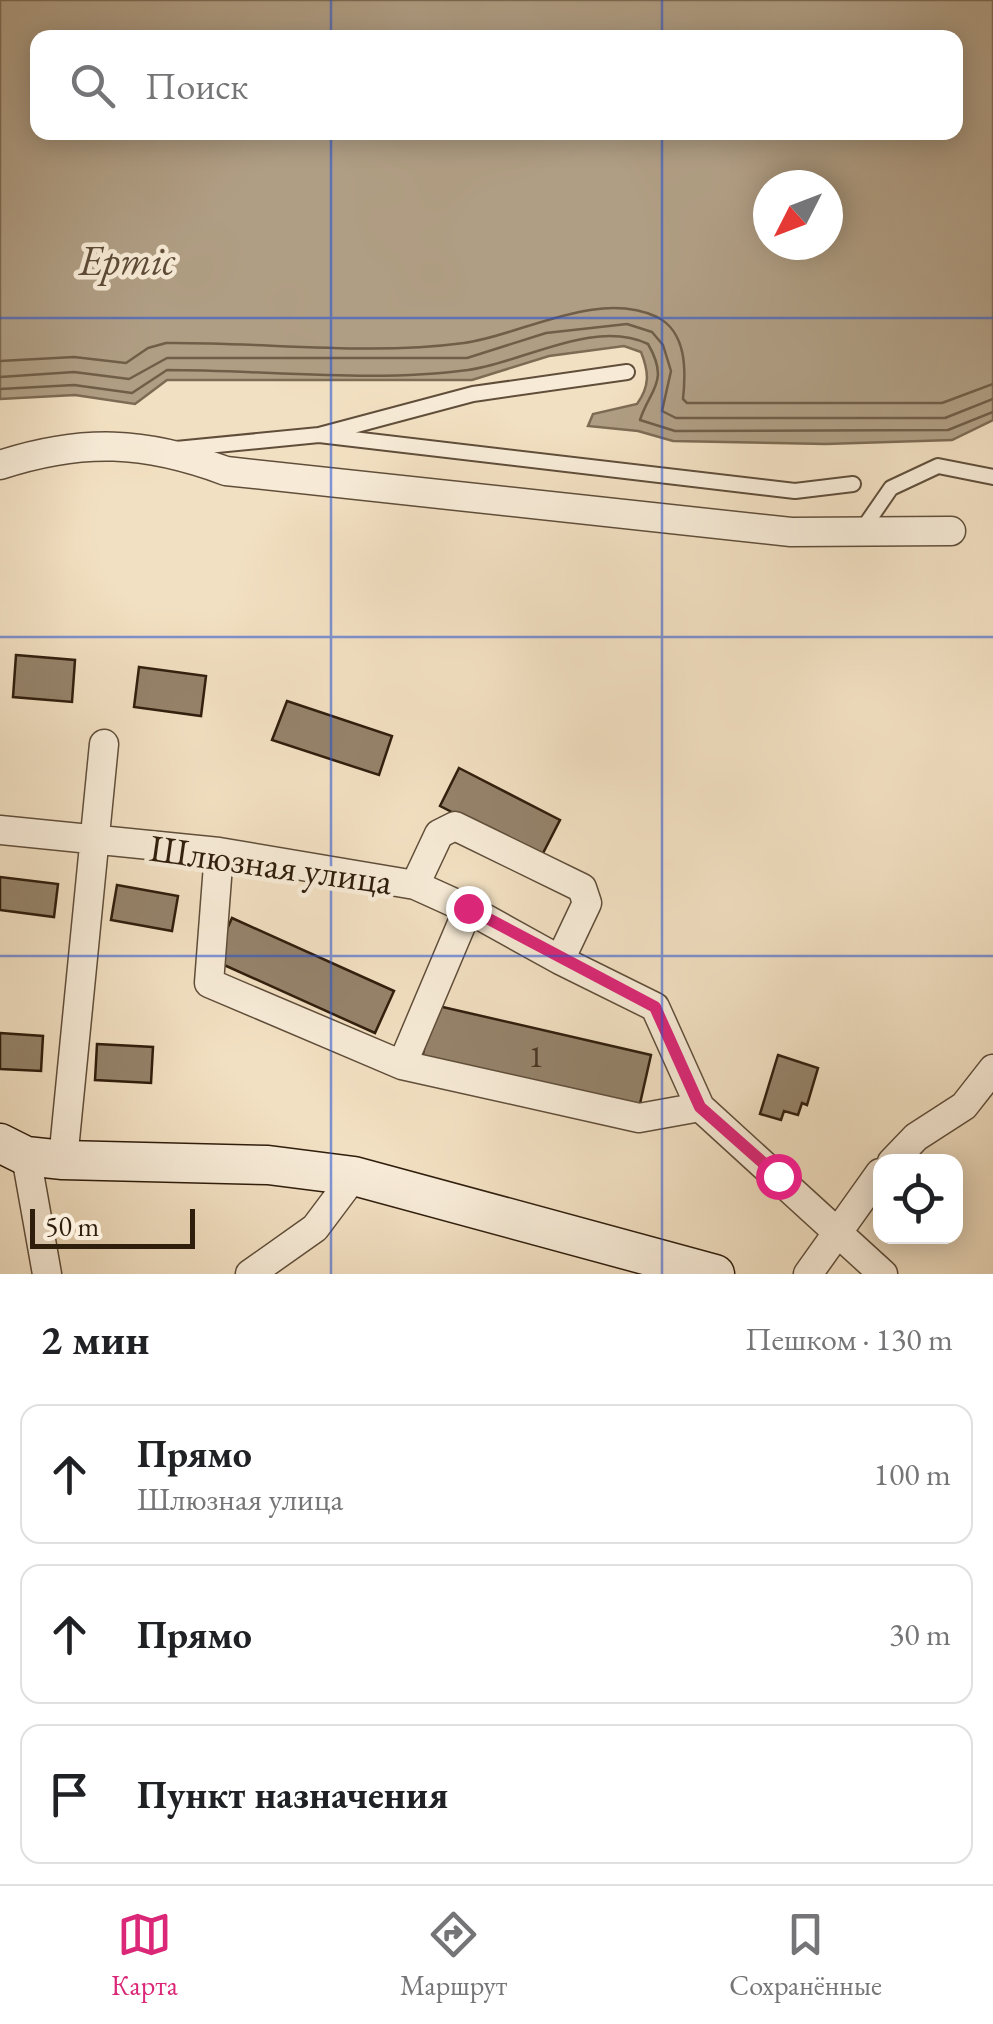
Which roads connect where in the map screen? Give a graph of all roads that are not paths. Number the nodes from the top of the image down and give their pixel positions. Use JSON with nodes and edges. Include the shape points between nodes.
{"nodes":[{"id":1,"x":627,"y":372,"type":"dead end"},
{"id":2,"x":319,"y":435,"type":"junction"},
{"id":3,"x":170,"y":450,"type":"junction"},
{"id":4,"x":0,"y":464,"type":"edge"},
{"id":5,"x":993,"y":477,"type":"edge"},
{"id":6,"x":853,"y":484,"type":"dead end"},
{"id":7,"x":952,"y":531,"type":"dead end"},
{"id":8,"x":860,"y":532,"type":"junction"},
{"id":9,"x":104,"y":744,"type":"dead end"},
{"id":10,"x":0,"y":830,"type":"edge"},
{"id":11,"x":92,"y":841,"type":"junction"},
{"id":12,"x":219,"y":852,"type":"junction"},
{"id":13,"x":415,"y":885,"type":"junction"},
{"id":14,"x":468,"y":908,"type":"junction"},
{"id":15,"x":560,"y":960,"type":"junction"},
{"id":16,"x":402,"y":1065,"type":"junction"},
{"id":17,"x":993,"y":1069,"type":"edge"},
{"id":18,"x":700,"y":1107,"type":"junction"},
{"id":19,"x":30,"y":1153,"type":"edge"},
{"id":20,"x":900,"y":1154,"type":"edge"},
{"id":21,"x":354,"y":1176,"type":"junction"},
{"id":22,"x":873,"y":1182,"type":"edge"},
{"id":23,"x":838,"y":1230,"type":"junction"},
{"id":24,"x":47,"y":1274,"type":"edge"},
{"id":25,"x":250,"y":1274,"type":"edge"},
{"id":26,"x":714,"y":1274,"type":"edge"},
{"id":27,"x":808,"y":1274,"type":"edge"},
{"id":28,"x":882,"y":1274,"type":"edge"}],
"edges":[{"from":1,"to":2,"type":"lane","via":[[473,394]]},
{"from":2,"to":3,"type":"lane"},
{"from":2,"to":6,"type":"lane","via":[[795,491]]},
{"from":3,"to":4,"type":"street","via":[[74,445]]},
{"from":3,"to":8,"type":"street","via":[[226,472],[791,532]]},
{"from":5,"to":8,"type":"lane","via":[[938,466],[891,488]]},
{"from":7,"to":8,"type":"street"},
{"from":9,"to":11,"type":"street"},
{"from":10,"to":11,"type":"street","name":"Шлюзная улица"},
{"from":11,"to":12,"type":"street","name":"Шлюзная улица"},
{"from":11,"to":19,"type":"street"},
{"from":12,"to":13,"type":"street","name":"Шлюзная улица"},
{"from":12,"to":16,"type":"street","via":[[209,983]]},
{"from":13,"to":14,"type":"street"},
{"from":13,"to":15,"type":"street","name":"Шлюзная улица","via":[[439,834],[455,826],[582,888],[587,903]]},
{"from":14,"to":15,"type":"street"},
{"from":14,"to":16,"type":"street"},
{"from":15,"to":18,"type":"street","via":[[655,1007]]},
{"from":16,"to":18,"type":"street","via":[[639,1118]]},
{"from":17,"to":20,"type":"street","via":[[964,1106]]},
{"from":18,"to":23,"type":"street"},
{"from":19,"to":21,"type":"street"},
{"from":19,"to":24,"type":"street"},
{"from":21,"to":25,"type":"street","via":[[315,1228]]},
{"from":21,"to":26,"type":"street"},
{"from":22,"to":23,"type":"street"},
{"from":23,"to":27,"type":"street"},
{"from":23,"to":28,"type":"street"}]}
